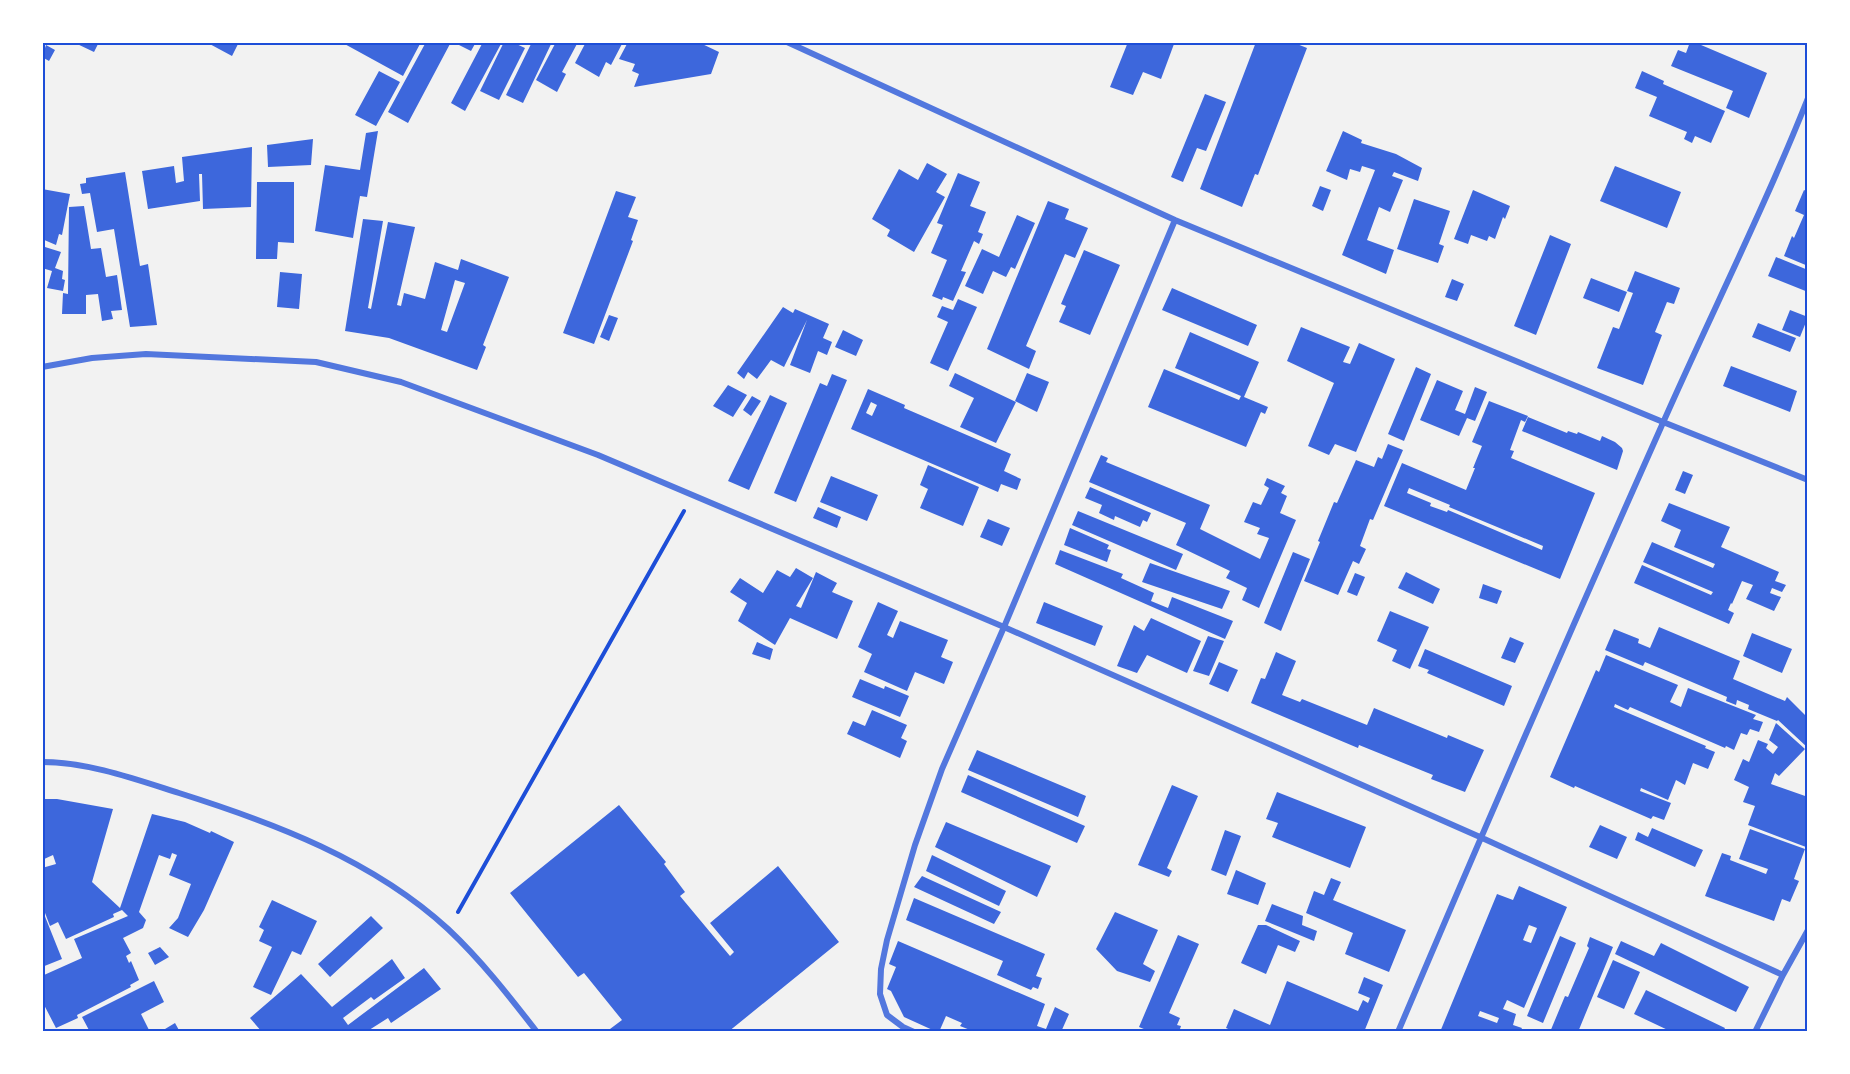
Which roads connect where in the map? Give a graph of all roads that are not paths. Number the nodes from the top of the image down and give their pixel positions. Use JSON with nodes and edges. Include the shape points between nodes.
{"nodes":[{"id":1,"x":787,"y":42,"type":"edge"},
{"id":2,"x":1808,"y":98,"type":"edge"},
{"id":3,"x":1175,"y":219,"type":"junction"},
{"id":4,"x":42,"y":366,"type":"edge"},
{"id":5,"x":1663,"y":422,"type":"junction"},
{"id":6,"x":1808,"y":480,"type":"edge"},
{"id":7,"x":1004,"y":627,"type":"junction"},
{"id":8,"x":42,"y":762,"type":"edge"},
{"id":9,"x":1480,"y":837,"type":"junction"},
{"id":10,"x":1808,"y":930,"type":"edge"},
{"id":11,"x":1783,"y":975,"type":"junction"},
{"id":12,"x":537,"y":1032,"type":"edge"},
{"id":13,"x":914,"y":1032,"type":"edge"},
{"id":14,"x":1398,"y":1032,"type":"edge"},
{"id":15,"x":1755,"y":1032,"type":"edge"}],
"edges":[{"from":1,"to":3,"type":"street"},
{"from":2,"to":5,"type":"street"},
{"from":3,"to":5,"type":"street"},
{"from":3,"to":7,"type":"street"},
{"from":4,"to":7,"type":"street","via":[[146,354],[316,362],[401,382],[598,455]]},
{"from":5,"to":6,"type":"street"},
{"from":5,"to":9,"type":"street"},
{"from":7,"to":9,"type":"street"},
{"from":7,"to":13,"type":"street","via":[[942,769],[886,940],[880,994],[887,1015]]},
{"from":8,"to":12,"type":"street","via":[[90,767],[222,806],[297,836],[373,874],[448,929]]},
{"from":9,"to":11,"type":"street"},
{"from":9,"to":14,"type":"street"},
{"from":10,"to":11,"type":"street"},
{"from":11,"to":15,"type":"street"}]}
